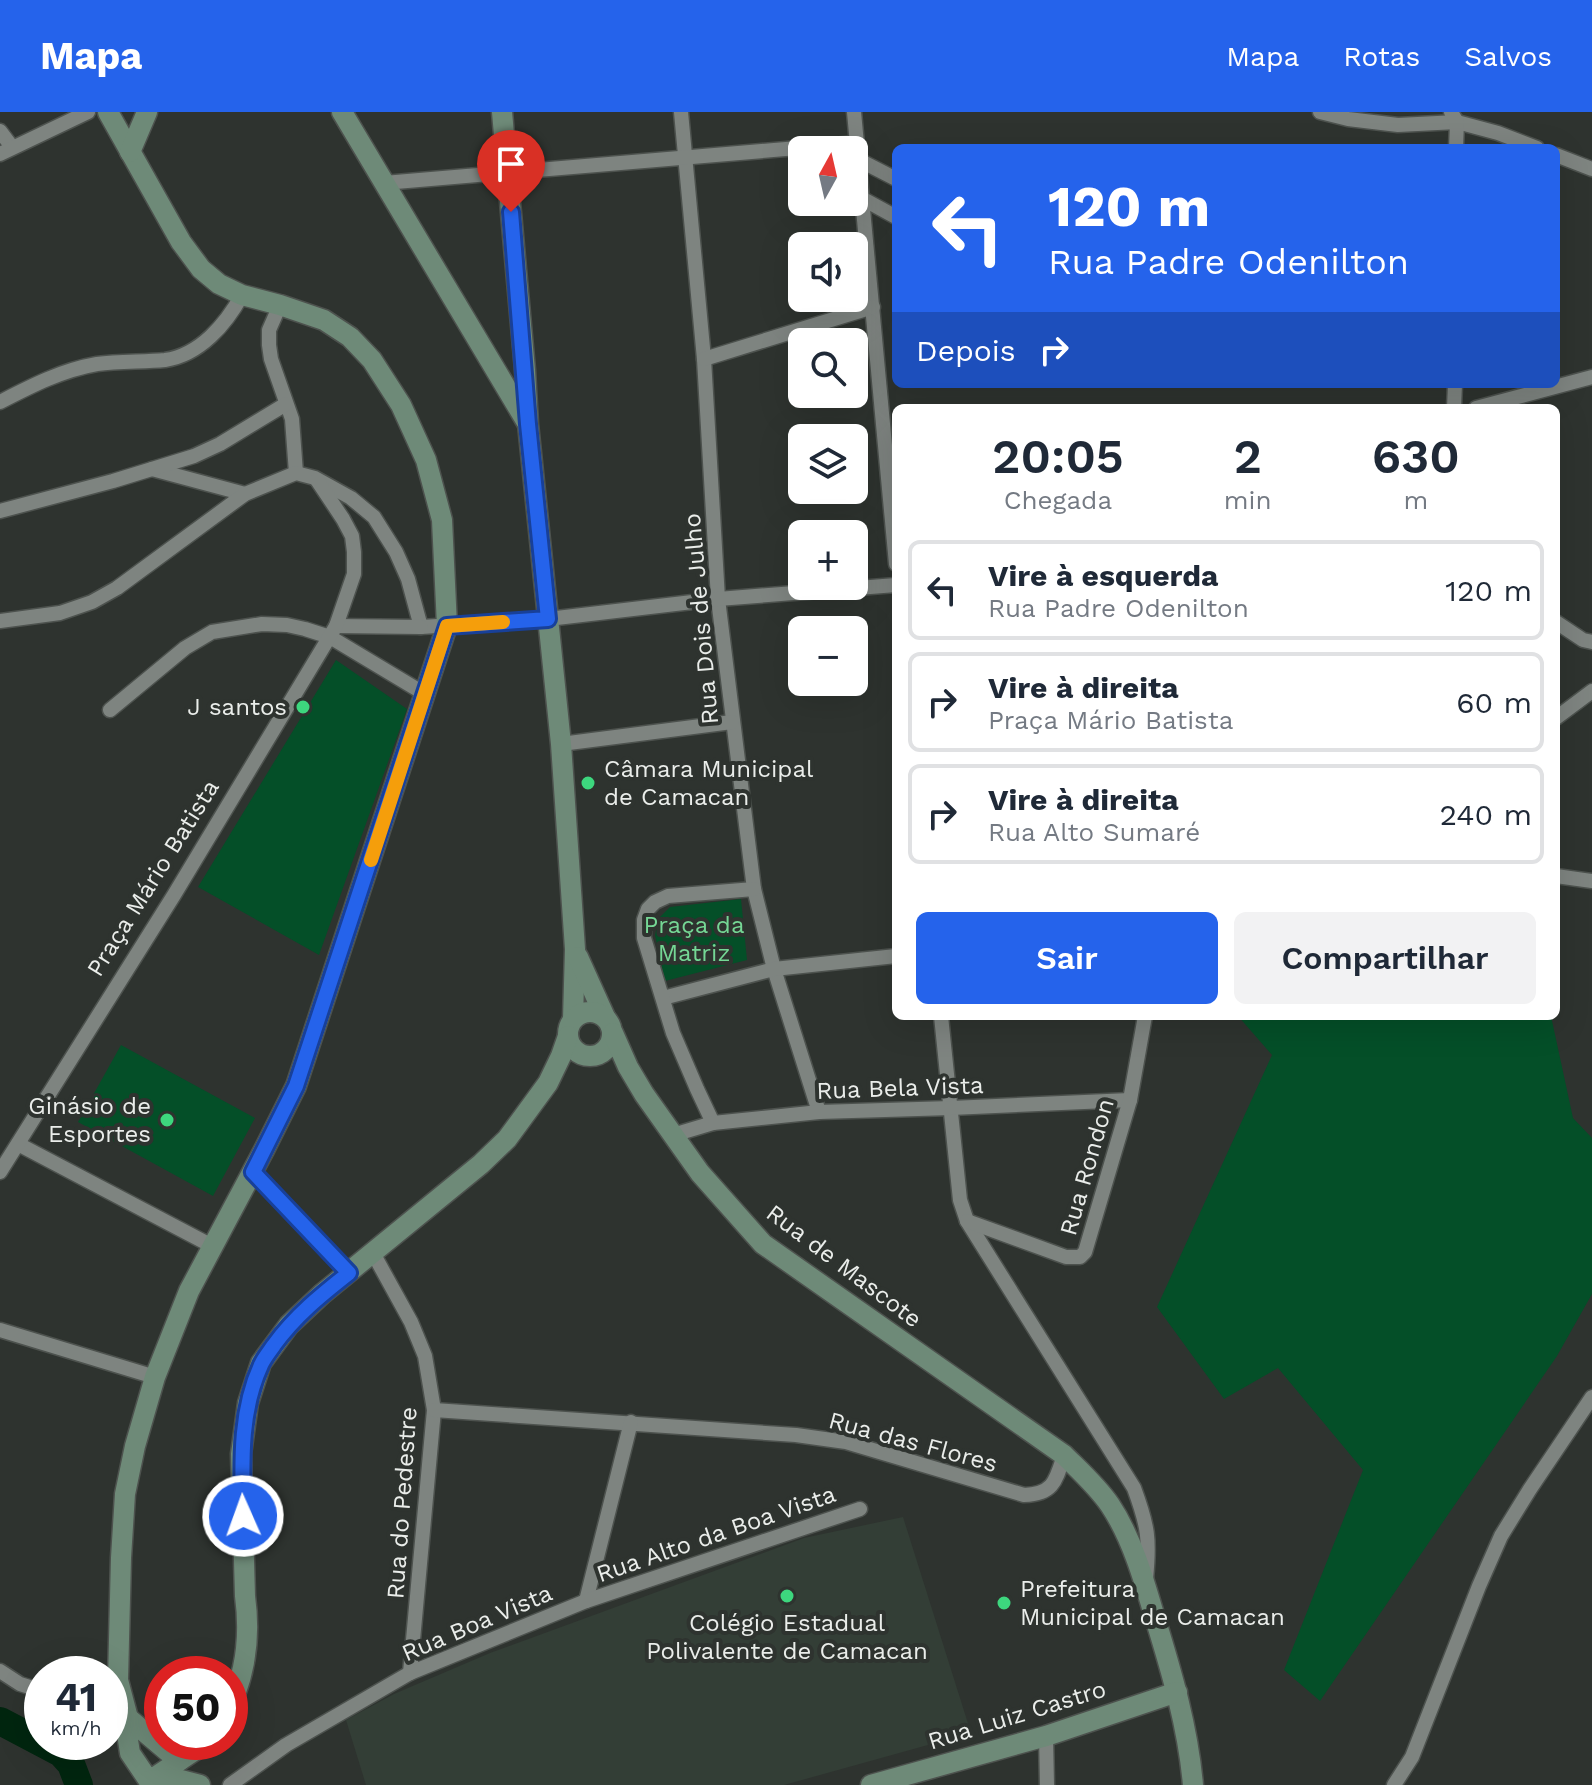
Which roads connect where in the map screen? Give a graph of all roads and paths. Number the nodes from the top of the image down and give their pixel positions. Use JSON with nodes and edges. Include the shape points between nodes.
{"nodes":[{"id":1,"x":88,"y":112,"type":"edge"},
{"id":2,"x":108,"y":112,"type":"edge"},
{"id":3,"x":147,"y":112,"type":"edge"},
{"id":4,"x":342,"y":112,"type":"edge"},
{"id":5,"x":502,"y":112,"type":"edge"},
{"id":6,"x":681,"y":112,"type":"edge"},
{"id":7,"x":854,"y":112,"type":"edge"},
{"id":8,"x":1320,"y":112,"type":"edge"},
{"id":9,"x":1454,"y":117,"type":"edge"},
{"id":10,"x":0,"y":131,"type":"edge"},
{"id":11,"x":856,"y":136,"type":"edge"},
{"id":12,"x":1456,"y":144,"type":"edge"},
{"id":13,"x":1527,"y":144,"type":"edge"},
{"id":14,"x":788,"y":149,"type":"edge"},
{"id":15,"x":6,"y":151,"type":"edge"},
{"id":16,"x":130,"y":152,"type":"junction"},
{"id":17,"x":1560,"y":157,"type":"edge"},
{"id":18,"x":686,"y":158,"type":"junction"},
{"id":19,"x":868,"y":165,"type":"edge"},
{"id":20,"x":1592,"y":169,"type":"edge"},
{"id":21,"x":508,"y":172,"type":"junction"},
{"id":22,"x":892,"y":177,"type":"edge"},
{"id":23,"x":384,"y":183,"type":"junction"},
{"id":24,"x":868,"y":202,"type":"edge"},
{"id":25,"x":892,"y":215,"type":"edge"},
{"id":26,"x":865,"y":216,"type":"edge"},
{"id":27,"x":242,"y":295,"type":"junction"},
{"id":28,"x":280,"y":305,"type":"junction"},
{"id":29,"x":873,"y":307,"type":"junction"},
{"id":30,"x":704,"y":359,"type":"junction"},
{"id":31,"x":1592,"y":377,"type":"edge"},
{"id":32,"x":1560,"y":386,"type":"edge"},
{"id":33,"x":1551,"y":388,"type":"edge"},
{"id":34,"x":0,"y":402,"type":"edge"},
{"id":35,"x":286,"y":404,"type":"junction"},
{"id":36,"x":1491,"y":404,"type":"edge"},
{"id":37,"x":528,"y":424,"type":"junction"},
{"id":38,"x":150,"y":468,"type":"junction"},
{"id":39,"x":296,"y":473,"type":"junction"},
{"id":40,"x":315,"y":478,"type":"junction"},
{"id":41,"x":245,"y":494,"type":"junction"},
{"id":42,"x":0,"y":511,"type":"edge"},
{"id":43,"x":892,"y":519,"type":"edge"},
{"id":44,"x":892,"y":585,"type":"edge"},
{"id":45,"x":718,"y":599,"type":"junction"},
{"id":46,"x":548,"y":619,"type":"junction"},
{"id":47,"x":0,"y":621,"type":"edge"},
{"id":48,"x":1560,"y":625,"type":"edge"},
{"id":49,"x":447,"y":626,"type":"junction"},
{"id":50,"x":421,"y":627,"type":"junction"},
{"id":51,"x":333,"y":632,"type":"junction"},
{"id":52,"x":1592,"y":642,"type":"edge"},
{"id":53,"x":1592,"y":691,"type":"edge"},
{"id":54,"x":425,"y":694,"type":"junction"},
{"id":55,"x":110,"y":710,"type":"dead end"},
{"id":56,"x":1560,"y":715,"type":"edge"},
{"id":57,"x":732,"y":722,"type":"junction"},
{"id":58,"x":561,"y":744,"type":"junction"},
{"id":59,"x":1560,"y":877,"type":"edge"},
{"id":60,"x":1592,"y":881,"type":"edge"},
{"id":61,"x":754,"y":889,"type":"junction"},
{"id":62,"x":575,"y":949,"type":"junction"},
{"id":63,"x":892,"y":956,"type":"edge"},
{"id":64,"x":774,"y":969,"type":"junction"},
{"id":65,"x":663,"y":998,"type":"junction"},
{"id":66,"x":941,"y":1020,"type":"edge"},
{"id":67,"x":1144,"y":1020,"type":"edge"},
{"id":68,"x":609,"y":1025,"type":"junction"},
{"id":69,"x":570,"y":1028,"type":"junction"},
{"id":70,"x":1130,"y":1100,"type":"junction"},
{"id":71,"x":951,"y":1108,"type":"junction"},
{"id":72,"x":819,"y":1112,"type":"junction"},
{"id":73,"x":713,"y":1123,"type":"junction"},
{"id":74,"x":673,"y":1135,"type":"junction"},
{"id":75,"x":18,"y":1144,"type":"junction"},
{"id":76,"x":0,"y":1172,"type":"edge"},
{"id":77,"x":253,"y":1172,"type":"junction"},
{"id":78,"x":967,"y":1221,"type":"junction"},
{"id":79,"x":214,"y":1247,"type":"junction"},
{"id":80,"x":373,"y":1253,"type":"junction"},
{"id":81,"x":349,"y":1273,"type":"junction"},
{"id":82,"x":0,"y":1330,"type":"edge"},
{"id":83,"x":155,"y":1377,"type":"junction"},
{"id":84,"x":1592,"y":1397,"type":"edge"},
{"id":85,"x":434,"y":1410,"type":"junction"},
{"id":86,"x":631,"y":1422,"type":"junction"},
{"id":87,"x":1064,"y":1455,"type":"junction"},
{"id":88,"x":860,"y":1509,"type":"dead end"},
{"id":89,"x":1145,"y":1585,"type":"junction"},
{"id":90,"x":586,"y":1601,"type":"junction"},
{"id":91,"x":115,"y":1656,"type":"edge"},
{"id":92,"x":245,"y":1656,"type":"edge"},
{"id":93,"x":0,"y":1671,"type":"edge"},
{"id":94,"x":410,"y":1673,"type":"junction"},
{"id":95,"x":24,"y":1685,"type":"edge"},
{"id":96,"x":1177,"y":1692,"type":"junction"},
{"id":97,"x":128,"y":1718,"type":"edge"},
{"id":98,"x":1046,"y":1736,"type":"junction"},
{"id":99,"x":128,"y":1740,"type":"edge"},
{"id":100,"x":179,"y":1761,"type":"joint"},
{"id":101,"x":145,"y":1783,"type":"edge"},
{"id":102,"x":1194,"y":1784,"type":"edge"},
{"id":103,"x":200,"y":1785,"type":"edge"},
{"id":104,"x":230,"y":1785,"type":"edge"},
{"id":105,"x":871,"y":1785,"type":"edge"},
{"id":106,"x":1047,"y":1785,"type":"edge"},
{"id":107,"x":1394,"y":1785,"type":"edge"}],
"edges":[{"from":1,"to":15,"type":"street"},
{"from":2,"to":16,"type":"main road"},
{"from":3,"to":16,"type":"main road"},
{"from":4,"to":23,"type":"main road"},
{"from":5,"to":21,"type":"main road"},
{"from":6,"to":18,"type":"street","name":"Rua Dois de Julho"},
{"from":7,"to":11,"type":"street"},
{"from":8,"to":9,"type":"street","via":[[1398,125]]},
{"from":9,"to":12,"type":"street"},
{"from":9,"to":13,"type":"street"},
{"from":10,"to":15,"type":"street"},
{"from":14,"to":18,"type":"street"},
{"from":16,"to":27,"type":"main road","via":[[201,269]]},
{"from":17,"to":20,"type":"street"},
{"from":18,"to":21,"type":"street"},
{"from":18,"to":30,"type":"street","name":"Rua Dois de Julho"},
{"from":19,"to":22,"type":"street"},
{"from":21,"to":23,"type":"street"},
{"from":21,"to":37,"type":"main road"},
{"from":23,"to":37,"type":"main road"},
{"from":24,"to":25,"type":"street"},
{"from":26,"to":29,"type":"street"},
{"from":27,"to":28,"type":"main road"},
{"from":27,"to":34,"type":"street","via":[[202,345],[182,355],[63,373]]},
{"from":28,"to":35,"type":"street","via":[[269,345]]},
{"from":28,"to":49,"type":"main road","via":[[324,320],[350,337],[401,405],[426,460],[442,520]]},
{"from":29,"to":30,"type":"street"},
{"from":29,"to":43,"type":"street"},
{"from":30,"to":45,"type":"street","name":"Rua Dois de Julho"},
{"from":31,"to":32,"type":"street"},
{"from":33,"to":36,"type":"street"},
{"from":35,"to":38,"type":"street","via":[[220,444]]},
{"from":35,"to":39,"type":"street"},
{"from":37,"to":46,"type":"main road"},
{"from":38,"to":41,"type":"street"},
{"from":38,"to":42,"type":"street"},
{"from":39,"to":40,"type":"street"},
{"from":39,"to":41,"type":"street"},
{"from":40,"to":50,"type":"street","via":[[374,517],[408,579]]},
{"from":40,"to":51,"type":"street","name":"Praça Mário Batista","via":[[352,536],[354,552],[354,574]]},
{"from":41,"to":47,"type":"street","via":[[92,602],[60,613]]},
{"from":44,"to":45,"type":"street"},
{"from":45,"to":46,"type":"street"},
{"from":45,"to":57,"type":"street","name":"Rua Dois de Julho"},
{"from":46,"to":49,"type":"street"},
{"from":46,"to":58,"type":"main road"},
{"from":48,"to":52,"type":"street"},
{"from":49,"to":50,"type":"street"},
{"from":49,"to":54,"type":"main road"},
{"from":50,"to":51,"type":"street"},
{"from":51,"to":54,"type":"street"},
{"from":51,"to":55,"type":"street","via":[[262,624],[212,632]]},
{"from":51,"to":75,"type":"street","name":"Praça Mário Batista"},
{"from":53,"to":56,"type":"street"},
{"from":54,"to":77,"type":"main road","via":[[296,1086]]},
{"from":57,"to":58,"type":"street"},
{"from":57,"to":61,"type":"street","name":"Rua Dois de Julho"},
{"from":58,"to":62,"type":"main road"},
{"from":59,"to":60,"type":"street"},
{"from":61,"to":64,"type":"street","name":"Rua Dois de Julho"},
{"from":61,"to":65,"type":"street","via":[[668,896],[648,909],[644,938]]},
{"from":62,"to":68,"type":"main road","name":"Rua de Mascote"},
{"from":62,"to":69,"type":"main road"},
{"from":63,"to":64,"type":"street"},
{"from":64,"to":65,"type":"street"},
{"from":64,"to":72,"type":"street","name":"Rua Dois de Julho"},
{"from":65,"to":73,"type":"street"},
{"from":66,"to":71,"type":"street"},
{"from":67,"to":70,"type":"street","name":"Rua Rondon"},
{"from":68,"to":69,"type":"main road","via":[[589,1012],[580,1014]]},
{"from":68,"to":69,"type":"main road","via":[[612,1041],[592,1057],[575,1051]]},
{"from":68,"to":74,"type":"main road","name":"Rua de Mascote","via":[[628,1067]]},
{"from":69,"to":80,"type":"main road","via":[[548,1083],[507,1139]]},
{"from":70,"to":71,"type":"street","name":"Rua Bela Vista"},
{"from":70,"to":78,"type":"street","name":"Rua Rondon","via":[[1080,1257],[1066,1257]]},
{"from":71,"to":72,"type":"street","name":"Rua Bela Vista"},
{"from":71,"to":78,"type":"street"},
{"from":72,"to":73,"type":"street","name":"Rua Bela Vista"},
{"from":73,"to":74,"type":"street","name":"Rua Bela Vista"},
{"from":74,"to":87,"type":"main road","name":"Rua de Mascote","via":[[763,1244]]},
{"from":75,"to":76,"type":"street","name":"Praça Mário Batista"},
{"from":75,"to":79,"type":"street"},
{"from":77,"to":79,"type":"main road"},
{"from":77,"to":81,"type":"street"},
{"from":78,"to":89,"type":"street","via":[[1134,1488],[1149,1538]]},
{"from":79,"to":83,"type":"main road","via":[[189,1291]]},
{"from":80,"to":81,"type":"main road"},
{"from":80,"to":85,"type":"street","name":"Rua do Pedestre","via":[[425,1356]]},
{"from":81,"to":92,"type":"main road","via":[[289,1325],[261,1363],[248,1403],[241,1454]]},
{"from":82,"to":83,"type":"street"},
{"from":83,"to":91,"type":"main road","via":[[125,1494]]},
{"from":84,"to":107,"type":"street","via":[[1501,1536],[1412,1757]]},
{"from":85,"to":86,"type":"street"},
{"from":85,"to":94,"type":"street","name":"Rua do Pedestre"},
{"from":86,"to":87,"type":"street","name":"Rua das Flores","via":[[846,1442],[1024,1495],[1054,1485]]},
{"from":86,"to":90,"type":"street","name":"Rua Boa Vista"},
{"from":87,"to":89,"type":"main road","name":"Rua de Mascote","via":[[1112,1507]]},
{"from":88,"to":90,"type":"street","name":"Rua Alto da Boa Vista"},
{"from":89,"to":96,"type":"main road","name":"Rua de Mascote"},
{"from":90,"to":94,"type":"street","name":"Rua Boa Vista"},
{"from":93,"to":95,"type":"street"},
{"from":94,"to":104,"type":"street","name":"Rua Boa Vista","via":[[297,1738]]},
{"from":96,"to":98,"type":"main road","name":"Rua Luiz Castro"},
{"from":96,"to":102,"type":"main road","name":"Rua de Mascote"},
{"from":97,"to":100,"type":"main road"},
{"from":98,"to":105,"type":"main road","name":"Rua Luiz Castro"},
{"from":98,"to":106,"type":"street"},
{"from":99,"to":101,"type":"main road"},
{"from":100,"to":101,"type":"main road"},
{"from":101,"to":103,"type":"main road","via":[[177,1779]]}]}
